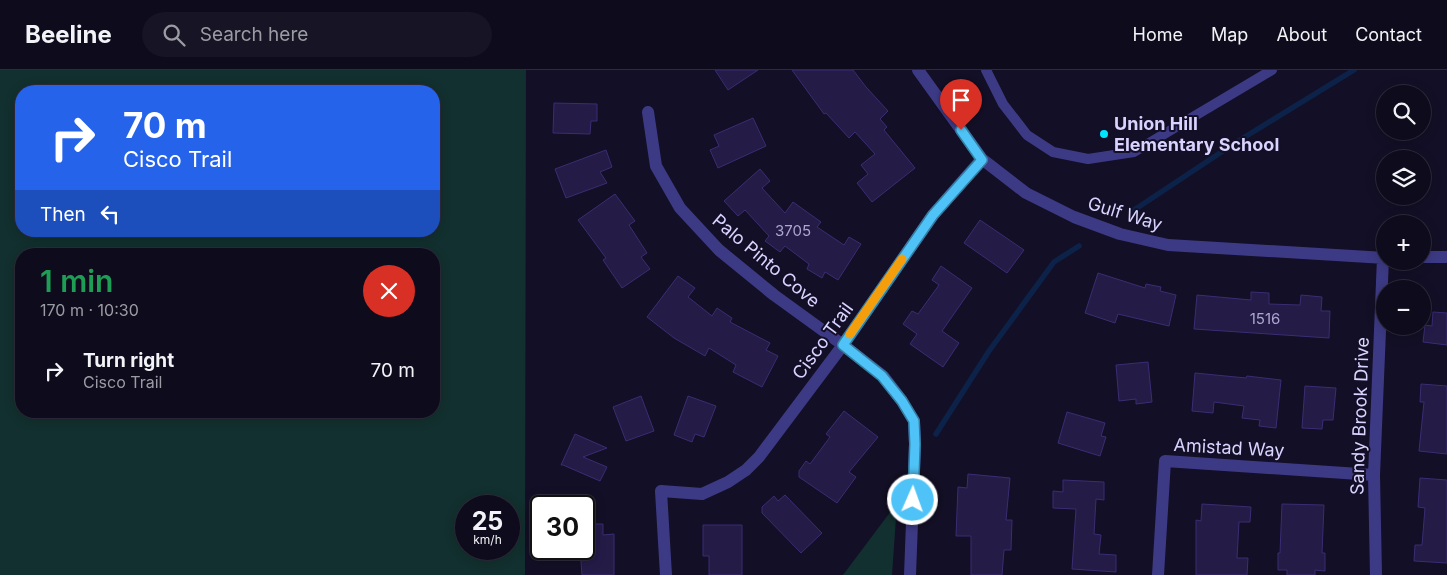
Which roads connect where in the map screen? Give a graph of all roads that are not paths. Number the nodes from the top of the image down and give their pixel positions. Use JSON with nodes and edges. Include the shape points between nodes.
{"nodes":[{"id":1,"x":918,"y":70,"type":"edge"},
{"id":2,"x":986,"y":70,"type":"edge"},
{"id":3,"x":1272,"y":70,"type":"edge"},
{"id":4,"x":648,"y":112,"type":"dead end"},
{"id":5,"x":982,"y":160,"type":"junction"},
{"id":6,"x":1431,"y":257,"type":"edge"},
{"id":7,"x":1447,"y":257,"type":"edge"},
{"id":8,"x":1376,"y":258,"type":"edge"},
{"id":9,"x":1383,"y":270,"type":"edge"},
{"id":10,"x":843,"y":345,"type":"junction"},
{"id":11,"x":1374,"y":475,"type":"junction"},
{"id":12,"x":666,"y":575,"type":"edge"},
{"id":13,"x":910,"y":575,"type":"edge"},
{"id":14,"x":1158,"y":575,"type":"edge"},
{"id":15,"x":1376,"y":575,"type":"edge"}],
"edges":[{"from":1,"to":5,"type":"street","name":"Gulf Way"},
{"from":2,"to":3,"type":"lane","via":[[1003,104],[1027,135],[1053,152],[1088,159],[1134,152]]},
{"from":4,"to":10,"type":"street","name":"Palo Pinto Cove","via":[[656,166],[680,208],[719,250]]},
{"from":5,"to":8,"type":"street","name":"Gulf Way","via":[[1026,193],[1074,217],[1130,236],[1168,245]]},
{"from":5,"to":10,"type":"street","name":"Cisco Trail","via":[[933,215]]},
{"from":6,"to":7,"type":"street"},
{"from":9,"to":11,"type":"street","name":"Sandy Brook Drive"},
{"from":10,"to":12,"type":"street","name":"Cisco Trail","via":[[771,442],[746,470],[702,494],[661,492]]},
{"from":10,"to":13,"type":"street","name":"Palo Pinto Cove","via":[[882,376],[914,421]]},
{"from":11,"to":14,"type":"street","name":"Amistad Way","via":[[1165,461]]},
{"from":11,"to":15,"type":"street","name":"Sandy Brook Drive"}]}
